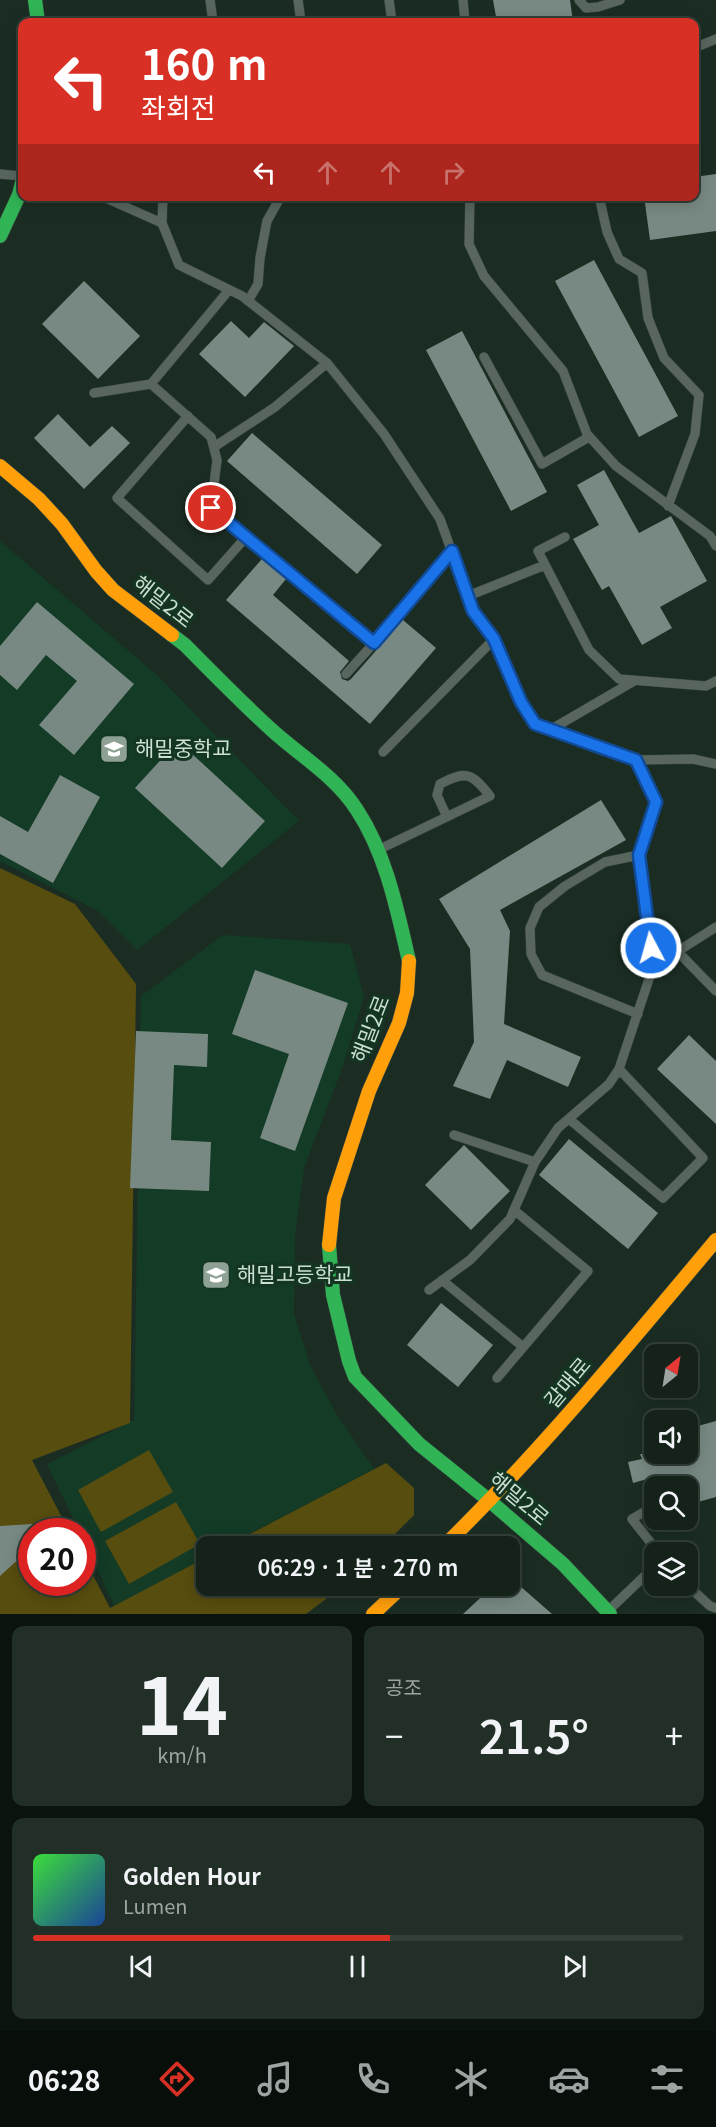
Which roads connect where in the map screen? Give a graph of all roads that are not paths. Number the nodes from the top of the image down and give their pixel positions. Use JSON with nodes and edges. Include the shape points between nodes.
{"nodes":[{"id":1,"x":35,"y":0,"type":"edge"},
{"id":2,"x":210,"y":0,"type":"edge"},
{"id":3,"x":298,"y":0,"type":"edge"},
{"id":4,"x":389,"y":0,"type":"edge"},
{"id":5,"x":463,"y":0,"type":"edge"},
{"id":6,"x":579,"y":0,"type":"edge"},
{"id":7,"x":620,"y":0,"type":"edge"},
{"id":8,"x":598,"y":3,"type":"edge"},
{"id":9,"x":37,"y":18,"type":"edge"},
{"id":10,"x":212,"y":18,"type":"edge"},
{"id":11,"x":300,"y":18,"type":"edge"},
{"id":12,"x":391,"y":18,"type":"edge"},
{"id":13,"x":465,"y":18,"type":"edge"},
{"id":14,"x":716,"y":39,"type":"edge"},
{"id":15,"x":699,"y":46,"type":"edge"},
{"id":16,"x":0,"y":174,"type":"edge"},
{"id":17,"x":18,"y":176,"type":"edge"},
{"id":18,"x":18,"y":197,"type":"edge"},
{"id":19,"x":112,"y":201,"type":"edge"},
{"id":20,"x":163,"y":201,"type":"edge"},
{"id":21,"x":277,"y":201,"type":"edge"},
{"id":22,"x":470,"y":201,"type":"edge"},
{"id":23,"x":600,"y":201,"type":"edge"},
{"id":24,"x":162,"y":223,"type":"junction"},
{"id":25,"x":0,"y":236,"type":"edge"},
{"id":26,"x":229,"y":290,"type":"junction"},
{"id":27,"x":248,"y":301,"type":"junction"},
{"id":28,"x":484,"y":357,"type":"dead end"},
{"id":29,"x":327,"y":363,"type":"junction"},
{"id":30,"x":151,"y":384,"type":"junction"},
{"id":31,"x":94,"y":393,"type":"dead end"},
{"id":32,"x":188,"y":416,"type":"junction"},
{"id":33,"x":590,"y":437,"type":"junction"},
{"id":34,"x":214,"y":447,"type":"junction"},
{"id":35,"x":0,"y":466,"type":"edge"},
{"id":36,"x":668,"y":506,"type":"junction"},
{"id":37,"x":246,"y":537,"type":"junction"},
{"id":38,"x":565,"y":537,"type":"dead end"},
{"id":39,"x":716,"y":546,"type":"edge"},
{"id":40,"x":452,"y":551,"type":"junction"},
{"id":41,"x":545,"y":565,"type":"junction"},
{"id":42,"x":468,"y":596,"type":"junction"},
{"id":43,"x":494,"y":639,"type":"junction"},
{"id":44,"x":374,"y":643,"type":"junction"},
{"id":45,"x":346,"y":674,"type":"dead end"},
{"id":46,"x":635,"y":681,"type":"junction"},
{"id":47,"x":716,"y":681,"type":"edge"},
{"id":48,"x":550,"y":730,"type":"junction"},
{"id":49,"x":383,"y":752,"type":"dead end"},
{"id":50,"x":636,"y":760,"type":"junction"},
{"id":51,"x":716,"y":764,"type":"edge"},
{"id":52,"x":447,"y":817,"type":"junction"},
{"id":53,"x":378,"y":850,"type":"junction"},
{"id":54,"x":639,"y":855,"type":"junction"},
{"id":55,"x":716,"y":927,"type":"edge"},
{"id":56,"x":678,"y":951,"type":"junction"},
{"id":57,"x":653,"y":967,"type":"junction"},
{"id":58,"x":716,"y":992,"type":"edge"},
{"id":59,"x":638,"y":1014,"type":"junction"},
{"id":60,"x":619,"y":1069,"type":"junction"},
{"id":61,"x":569,"y":1119,"type":"junction"},
{"id":62,"x":454,"y":1135,"type":"dead end"},
{"id":63,"x":535,"y":1162,"type":"junction"},
{"id":64,"x":514,"y":1210,"type":"junction"},
{"id":65,"x":716,"y":1240,"type":"edge"},
{"id":66,"x":442,"y":1280,"type":"junction"},
{"id":67,"x":429,"y":1290,"type":"dead end"},
{"id":68,"x":523,"y":1347,"type":"junction"},
{"id":69,"x":497,"y":1378,"type":"dead end"},
{"id":70,"x":491,"y":1502,"type":"junction"},
{"id":71,"x":644,"y":1512,"type":"edge"},
{"id":72,"x":455,"y":1536,"type":"edge"},
{"id":73,"x":650,"y":1542,"type":"edge"},
{"id":74,"x":644,"y":1577,"type":"edge"},
{"id":75,"x":698,"y":1595,"type":"edge"},
{"id":76,"x":392,"y":1596,"type":"edge"},
{"id":77,"x":716,"y":1608,"type":"edge"},
{"id":78,"x":609,"y":1612,"type":"edge"},
{"id":79,"x":373,"y":1614,"type":"edge"}],
"edges":[{"from":1,"to":9,"type":"street"},
{"from":2,"to":10,"type":"lane"},
{"from":3,"to":11,"type":"lane"},
{"from":4,"to":12,"type":"lane"},
{"from":5,"to":13,"type":"lane"},
{"from":6,"to":8,"type":"lane","via":[[586,8]]},
{"from":7,"to":8,"type":"lane"},
{"from":14,"to":15,"type":"lane"},
{"from":16,"to":17,"type":"lane"},
{"from":18,"to":25,"type":"street"},
{"from":19,"to":24,"type":"lane"},
{"from":20,"to":24,"type":"lane"},
{"from":21,"to":27,"type":"lane","via":[[267,221],[258,284]]},
{"from":22,"to":33,"type":"lane","via":[[469,244],[484,276],[562,371]]},
{"from":23,"to":36,"type":"lane","via":[[607,232],[619,259],[642,273],[648,318],[664,358],[699,395],[695,434]]},
{"from":24,"to":26,"type":"lane","via":[[179,265]]},
{"from":26,"to":27,"type":"lane"},
{"from":26,"to":30,"type":"lane"},
{"from":27,"to":29,"type":"lane"},
{"from":28,"to":33,"type":"lane","via":[[542,464]]},
{"from":29,"to":34,"type":"lane","via":[[275,407]]},
{"from":29,"to":40,"type":"lane","via":[[409,471],[440,519]]},
{"from":30,"to":31,"type":"lane"},
{"from":30,"to":32,"type":"lane"},
{"from":32,"to":34,"type":"lane","via":[[211,437]]},
{"from":32,"to":37,"type":"lane","via":[[117,498],[208,580]]},
{"from":33,"to":36,"type":"lane","via":[[616,466]]},
{"from":34,"to":37,"type":"lane","via":[[217,460],[211,508]]},
{"from":35,"to":53,"type":"street","name":"해밀2로","via":[[62,524],[113,590],[185,645],[274,732],[327,774],[357,809]]},
{"from":36,"to":39,"type":"lane","via":[[710,536]]},
{"from":37,"to":44,"type":"lane"},
{"from":38,"to":41,"type":"lane","via":[[538,551]]},
{"from":40,"to":42,"type":"lane"},
{"from":40,"to":44,"type":"lane"},
{"from":41,"to":42,"type":"lane"},
{"from":41,"to":46,"type":"lane","via":[[589,650],[619,679]]},
{"from":42,"to":43,"type":"lane","via":[[473,611]]},
{"from":43,"to":48,"type":"lane","via":[[521,702],[535,724]]},
{"from":43,"to":49,"type":"lane"},
{"from":44,"to":45,"type":"lane"},
{"from":46,"to":47,"type":"lane","via":[[706,686]]},
{"from":46,"to":48,"type":"lane"},
{"from":48,"to":50,"type":"lane"},
{"from":50,"to":51,"type":"lane","via":[[693,759]]},
{"from":50,"to":54,"type":"lane","via":[[656,802]]},
{"from":52,"to":52,"type":"lane","via":[[490,796],[479,781],[457,775],[440,784],[437,795]]},
{"from":52,"to":53,"type":"lane"},
{"from":53,"to":70,"type":"street","name":"해밀2로","via":[[396,903],[409,963],[407,993],[399,1023],[369,1090],[334,1198],[329,1249],[333,1295],[356,1377],[418,1444]]},
{"from":54,"to":57,"type":"lane"},
{"from":54,"to":59,"type":"lane","via":[[605,862],[565,886],[539,907],[530,928],[531,954],[542,975]]},
{"from":55,"to":56,"type":"lane"},
{"from":56,"to":57,"type":"lane"},
{"from":56,"to":58,"type":"lane"},
{"from":57,"to":59,"type":"lane"},
{"from":59,"to":60,"type":"lane"},
{"from":60,"to":61,"type":"lane","via":[[609,1084]]},
{"from":60,"to":61,"type":"lane","via":[[703,1158],[663,1198]]},
{"from":61,"to":63,"type":"lane","via":[[558,1128]]},
{"from":62,"to":63,"type":"lane"},
{"from":63,"to":64,"type":"lane"},
{"from":64,"to":66,"type":"lane","via":[[470,1260]]},
{"from":64,"to":68,"type":"lane","via":[[588,1271]]},
{"from":65,"to":70,"type":"street","name":"갈매로"},
{"from":66,"to":67,"type":"lane"},
{"from":66,"to":68,"type":"lane"},
{"from":68,"to":69,"type":"lane"},
{"from":70,"to":72,"type":"street","name":"갈매로"},
{"from":70,"to":78,"type":"street","name":"해밀2로","via":[[563,1564]]},
{"from":71,"to":73,"type":"lane","via":[[632,1519]]},
{"from":74,"to":78,"type":"lane"},
{"from":75,"to":77,"type":"lane"},
{"from":76,"to":79,"type":"street"}]}
